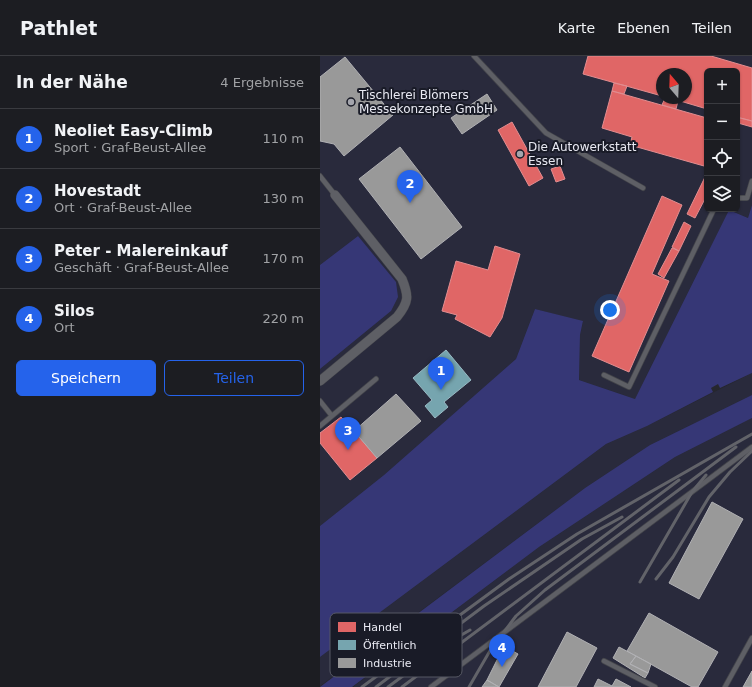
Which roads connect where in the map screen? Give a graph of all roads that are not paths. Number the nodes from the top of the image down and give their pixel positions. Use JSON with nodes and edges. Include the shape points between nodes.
{"nodes":[{"id":1,"x":474,"y":56,"type":"edge"},
{"id":2,"x":320,"y":176,"type":"edge"},
{"id":3,"x":752,"y":181,"type":"edge"},
{"id":4,"x":643,"y":188,"type":"dead end"},
{"id":5,"x":335,"y":195,"type":"joint"},
{"id":6,"x":740,"y":198,"type":"edge"},
{"id":7,"x":713,"y":212,"type":"edge"},
{"id":8,"x":604,"y":374,"type":"dead end"},
{"id":9,"x":376,"y":379,"type":"dead end"},
{"id":10,"x":320,"y":381,"type":"edge"},
{"id":11,"x":320,"y":402,"type":"edge"},
{"id":12,"x":332,"y":416,"type":"junction"},
{"id":13,"x":320,"y":426,"type":"edge"},
{"id":14,"x":752,"y":447,"type":"edge"},
{"id":15,"x":752,"y":638,"type":"edge"},
{"id":16,"x":604,"y":660,"type":"dead end"},
{"id":17,"x":462,"y":664,"type":"edge"},
{"id":18,"x":444,"y":677,"type":"edge"},
{"id":19,"x":431,"y":687,"type":"edge"},
{"id":20,"x":655,"y":687,"type":"edge"},
{"id":21,"x":725,"y":687,"type":"edge"}],
"edges":[{"from":1,"to":4,"type":"lane","via":[[546,133]]},
{"from":2,"to":5,"type":"lane"},
{"from":3,"to":6,"type":"lane","via":[[747,198]]},
{"from":5,"to":10,"type":"street","via":[[402,279],[407,297],[406,306],[397,317]]},
{"from":7,"to":8,"type":"lane","via":[[629,387]]},
{"from":9,"to":12,"type":"lane"},
{"from":11,"to":12,"type":"lane"},
{"from":12,"to":13,"type":"lane"},
{"from":14,"to":17,"type":"lane"},
{"from":15,"to":21,"type":"lane"},
{"from":16,"to":20,"type":"lane"},
{"from":18,"to":19,"type":"lane"}]}
